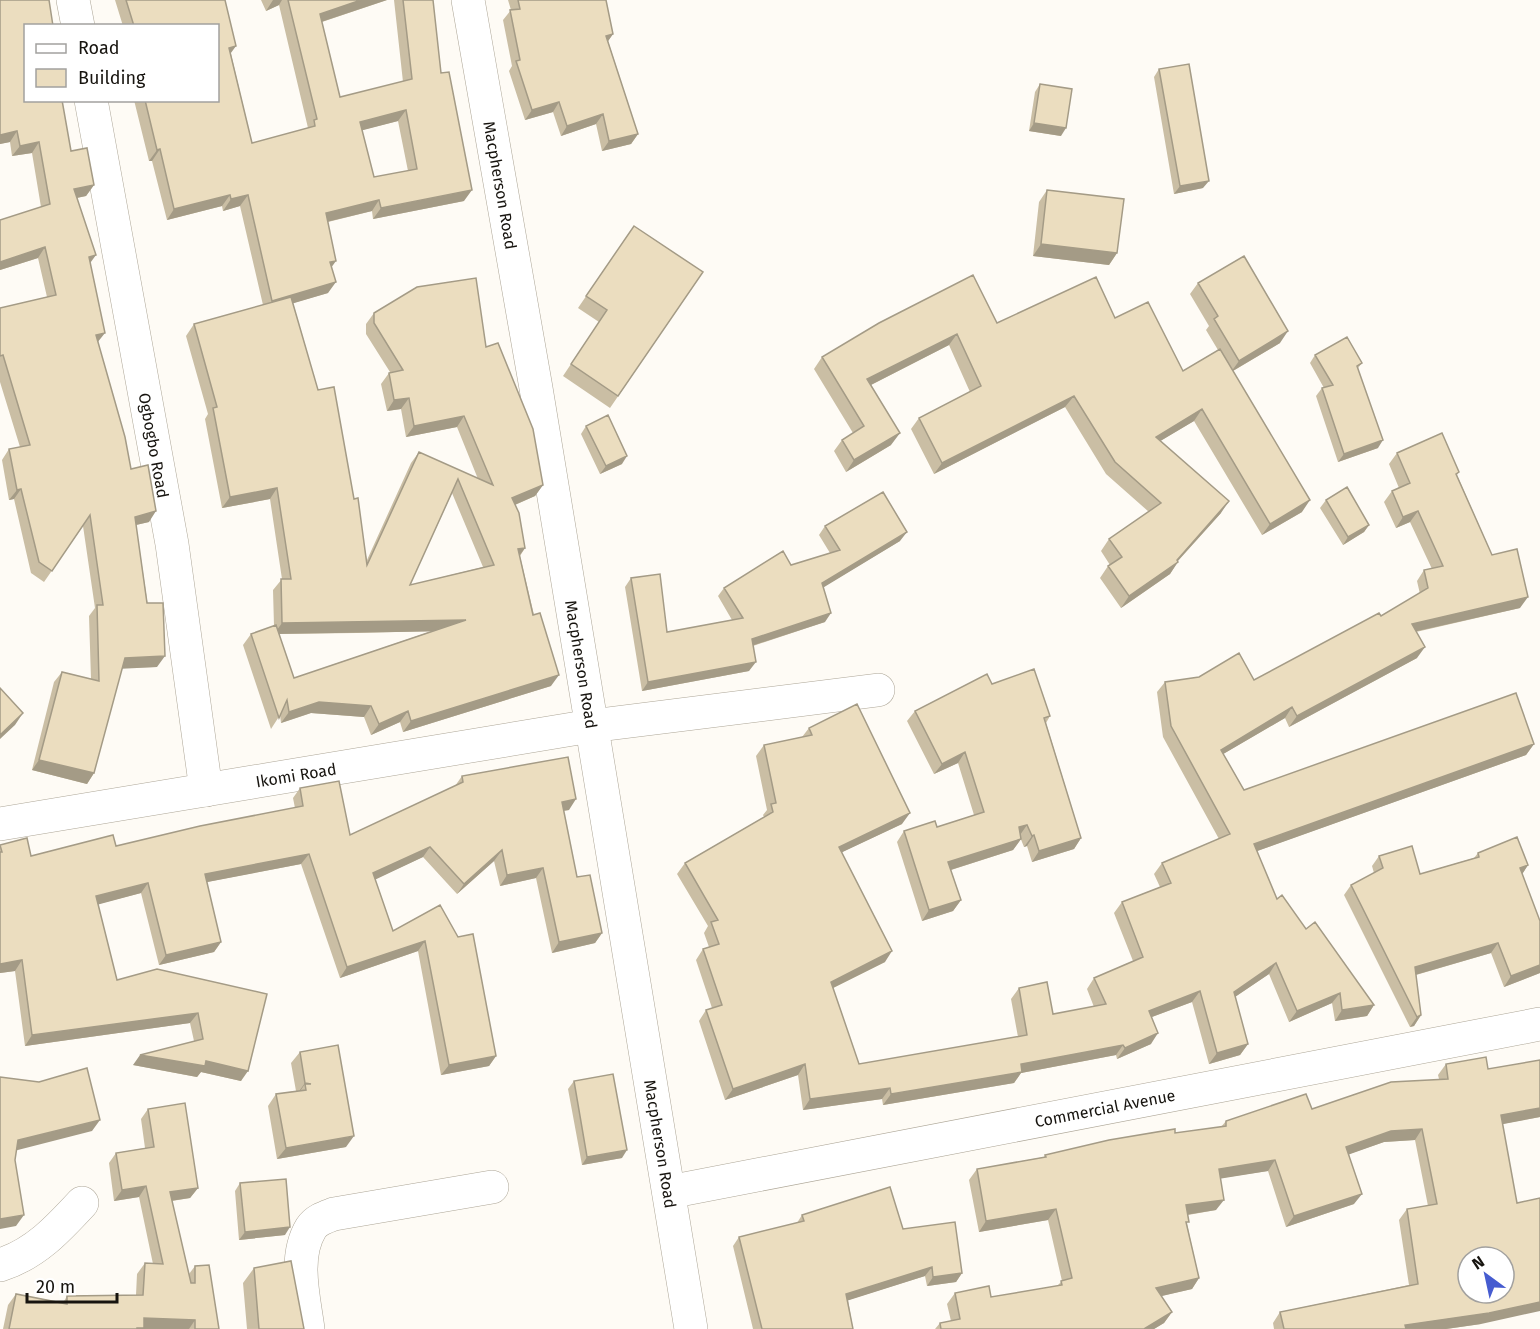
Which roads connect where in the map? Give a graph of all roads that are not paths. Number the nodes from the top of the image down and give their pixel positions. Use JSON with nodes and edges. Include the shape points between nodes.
{"nodes":[{"id":1,"x":74,"y":0,"type":"edge"},
{"id":2,"x":468,"y":0,"type":"edge"},
{"id":3,"x":78,"y":24,"type":"edge"},
{"id":4,"x":91,"y":102,"type":"edge"},
{"id":5,"x":878,"y":690,"type":"dead end"},
{"id":6,"x":591,"y":726,"type":"junction"},
{"id":7,"x":206,"y":790,"type":"junction"},
{"id":8,"x":0,"y":824,"type":"edge"},
{"id":9,"x":1540,"y":1024,"type":"edge"},
{"id":10,"x":492,"y":1187,"type":"dead end"},
{"id":11,"x":669,"y":1192,"type":"junction"},
{"id":12,"x":82,"y":1203,"type":"dead end"},
{"id":13,"x":0,"y":1265,"type":"edge"},
{"id":14,"x":308,"y":1329,"type":"edge"},
{"id":15,"x":691,"y":1329,"type":"edge"}],
"edges":[{"from":1,"to":3,"type":"street"},
{"from":2,"to":6,"type":"street","name":"Macpherson Road"},
{"from":4,"to":7,"type":"street","name":"Ogbogbo Road","via":[[172,543]]},
{"from":5,"to":6,"type":"street","name":"Ikomi Road"},
{"from":6,"to":7,"type":"street","name":"Ikomi Road"},
{"from":6,"to":11,"type":"street","name":"Macpherson Road"},
{"from":7,"to":8,"type":"street","name":"Ikomi Road"},
{"from":9,"to":11,"type":"street","name":"Commercial Avenue"},
{"from":10,"to":14,"type":"street","via":[[322,1218],[311,1227],[303,1249],[301,1270]]},
{"from":11,"to":15,"type":"street","name":"Macpherson Road"},
{"from":12,"to":13,"type":"street","via":[[52,1236]]}]}
